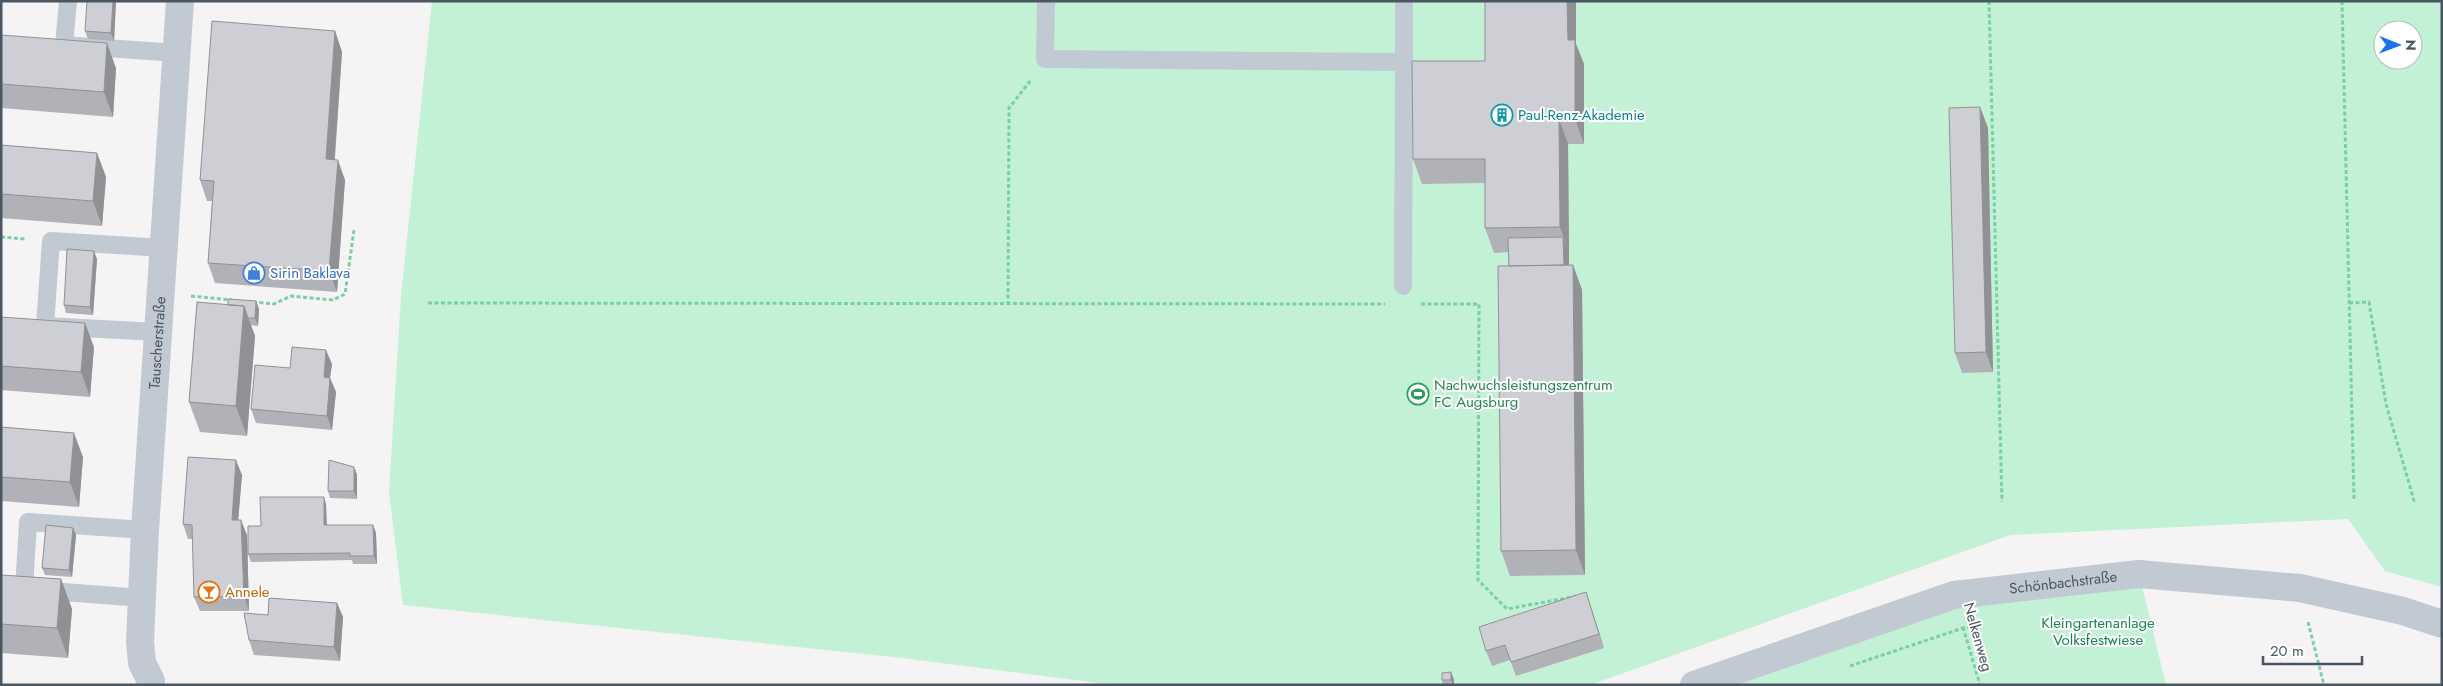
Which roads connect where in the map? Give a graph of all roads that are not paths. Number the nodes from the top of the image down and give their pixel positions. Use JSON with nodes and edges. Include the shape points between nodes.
{"nodes":[{"id":1,"x":68,"y":1,"type":"edge"},
{"id":2,"x":180,"y":1,"type":"edge"},
{"id":3,"x":1046,"y":1,"type":"edge"},
{"id":4,"x":1404,"y":1,"type":"edge"},
{"id":5,"x":177,"y":53,"type":"junction"},
{"id":6,"x":1404,"y":62,"type":"junction"},
{"id":7,"x":164,"y":248,"type":"junction"},
{"id":8,"x":1403,"y":286,"type":"dead end"},
{"id":9,"x":157,"y":332,"type":"junction"},
{"id":10,"x":144,"y":530,"type":"junction"},
{"id":11,"x":142,"y":598,"type":"junction"},
{"id":12,"x":2442,"y":624,"type":"edge"},
{"id":13,"x":152,"y":684,"type":"edge"},
{"id":14,"x":1694,"y":685,"type":"edge"}],
"edges":[{"from":1,"to":5,"type":"lane","via":[[64,45]]},
{"from":2,"to":5,"type":"street","name":"Tauscherstraße"},
{"from":3,"to":6,"type":"lane","via":[[1045,59]]},
{"from":4,"to":6,"type":"lane"},
{"from":5,"to":7,"type":"street","name":"Tauscherstraße"},
{"from":6,"to":8,"type":"lane"},
{"from":7,"to":9,"type":"street","name":"Tauscherstraße"},
{"from":7,"to":9,"type":"lane","via":[[51,240],[45,326]]},
{"from":9,"to":10,"type":"street","name":"Tauscherstraße"},
{"from":10,"to":11,"type":"street","name":"Tauscherstraße"},
{"from":10,"to":11,"type":"lane","via":[[28,522],[24,589]]},
{"from":11,"to":13,"type":"street","name":"Tauscherstraße","via":[[142,663]]},
{"from":12,"to":14,"type":"street","name":"Schönbachstraße","via":[[2403,611],[2300,588],[2139,574],[1954,595]]}]}
